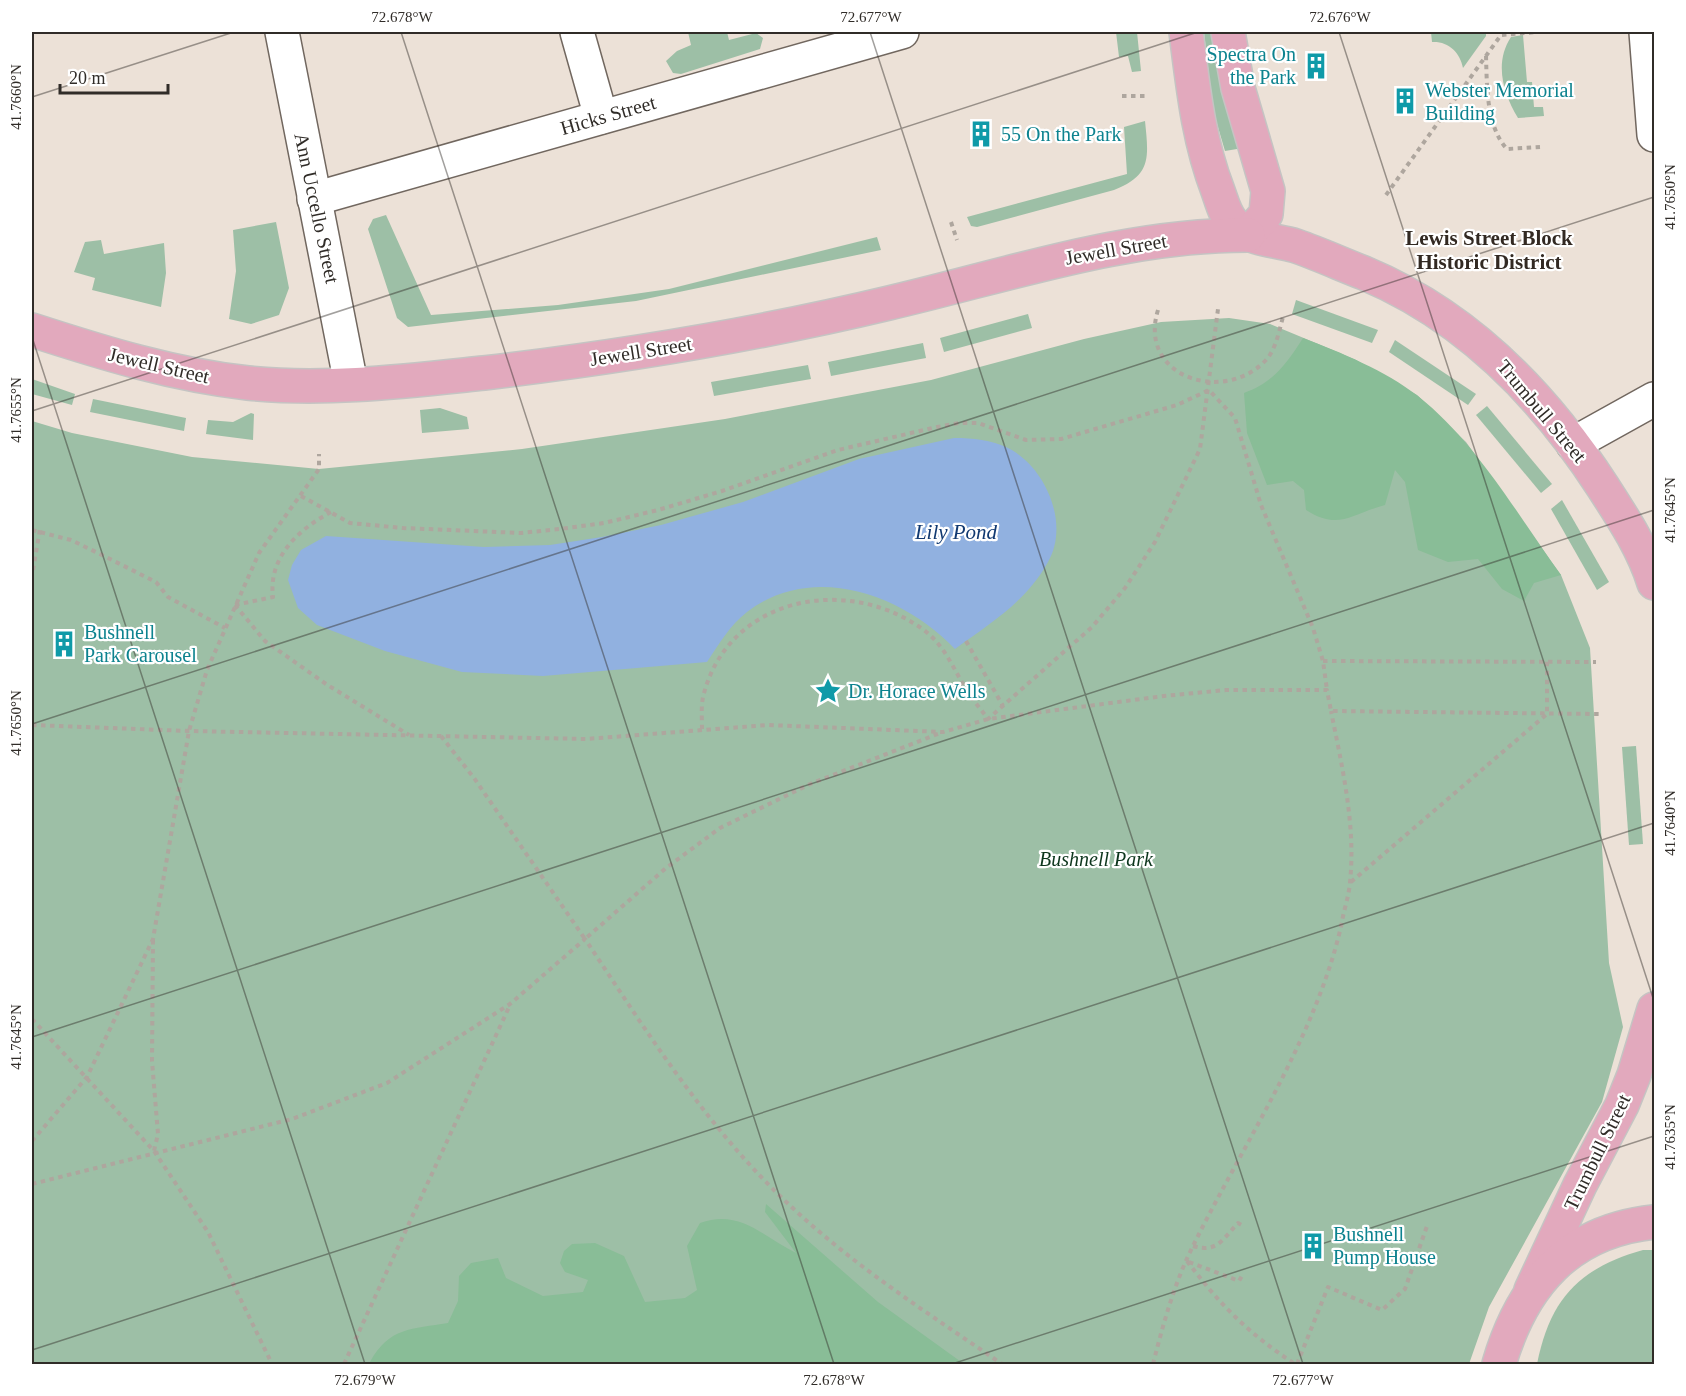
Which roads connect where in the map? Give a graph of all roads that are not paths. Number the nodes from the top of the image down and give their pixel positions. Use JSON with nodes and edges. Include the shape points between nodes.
{"nodes":[{"id":1,"x":282,"y":32,"type":"edge"},
{"id":2,"x":577,"y":32,"type":"edge"},
{"id":3,"x":902,"y":32,"type":"edge"},
{"id":4,"x":1186,"y":32,"type":"edge"},
{"id":5,"x":1228,"y":32,"type":"edge"},
{"id":6,"x":1646,"y":32,"type":"edge"},
{"id":7,"x":601,"y":117,"type":"junction"},
{"id":8,"x":1654,"y":135,"type":"edge"},
{"id":9,"x":314,"y":199,"type":"junction"},
{"id":10,"x":1248,"y":235,"type":"junction"},
{"id":11,"x":32,"y":330,"type":"edge"},
{"id":12,"x":351,"y":384,"type":"junction"},
{"id":13,"x":1654,"y":399,"type":"edge"},
{"id":14,"x":1573,"y":444,"type":"junction"},
{"id":15,"x":1654,"y":583,"type":"edge"},
{"id":16,"x":1654,"y":1010,"type":"edge"},
{"id":17,"x":1654,"y":1222,"type":"edge"},
{"id":18,"x":1531,"y":1290,"type":"junction"},
{"id":19,"x":1499,"y":1365,"type":"edge"}],
"edges":[{"from":1,"to":9,"type":"street","name":"Ann Uccello Street"},
{"from":2,"to":7,"type":"street"},
{"from":3,"to":7,"type":"street","name":"Hicks Street"},
{"from":4,"to":10,"type":"main road","via":[[1197,124],[1207,162],[1225,211]]},
{"from":5,"to":10,"type":"main road","via":[[1240,98],[1268,190],[1266,214]]},
{"from":6,"to":8,"type":"street"},
{"from":7,"to":9,"type":"street","name":"Hicks Street"},
{"from":9,"to":12,"type":"street","name":"Ann Uccello Street"},
{"from":10,"to":12,"type":"main road","name":"Jewell Street","via":[[1206,235],[1129,244],[816,320],[666,348],[482,373]]},
{"from":10,"to":14,"type":"main road","name":"Trumbull Street","via":[[1324,256],[1442,314],[1516,376]]},
{"from":11,"to":12,"type":"main road","name":"Jewell Street","via":[[142,364],[207,378],[269,385]]},
{"from":13,"to":14,"type":"street"},
{"from":14,"to":15,"type":"main road","name":"Trumbull Street","via":[[1643,553]]},
{"from":16,"to":18,"type":"main road","name":"Trumbull Street","via":[[1622,1105]]},
{"from":17,"to":18,"type":"main road","via":[[1618,1229],[1576,1248]]},
{"from":18,"to":19,"type":"main road","name":"Trumbull Street"}]}
